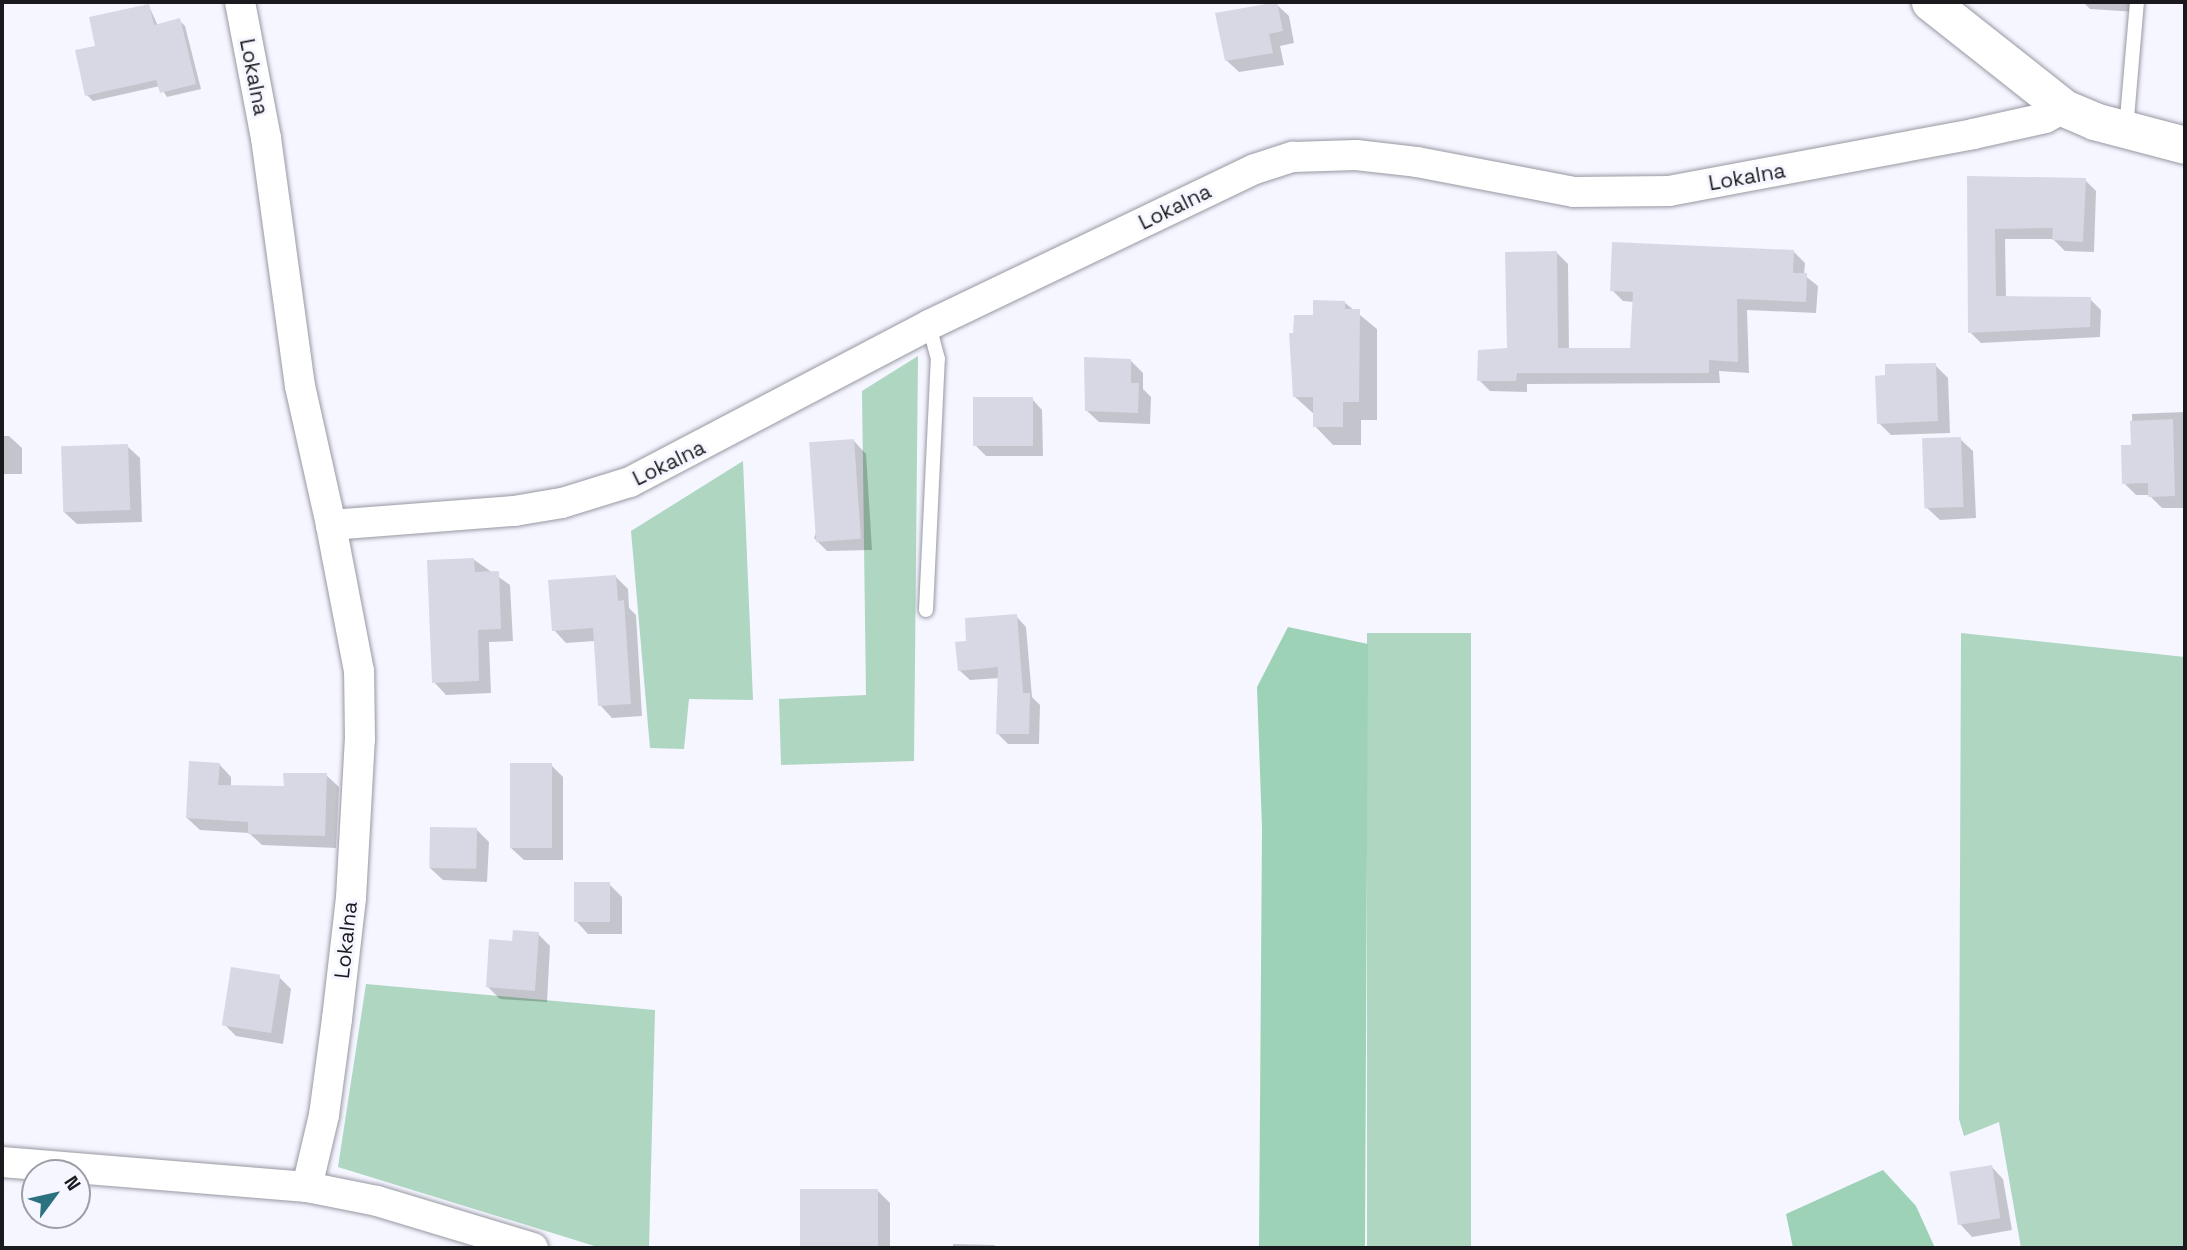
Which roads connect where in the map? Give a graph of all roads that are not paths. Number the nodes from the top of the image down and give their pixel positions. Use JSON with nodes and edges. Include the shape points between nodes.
{"nodes":[{"id":1,"x":240,"y":2,"type":"edge"},
{"id":2,"x":1930,"y":2,"type":"edge"},
{"id":3,"x":2137,"y":2,"type":"edge"},
{"id":4,"x":2064,"y":108,"type":"junction"},
{"id":5,"x":2126,"y":131,"type":"junction"},
{"id":6,"x":2185,"y":145,"type":"edge"},
{"id":7,"x":929,"y":325,"type":"junction"},
{"id":8,"x":331,"y":525,"type":"junction"},
{"id":9,"x":926,"y":610,"type":"dead end"},
{"id":10,"x":2,"y":1163,"type":"edge"},
{"id":11,"x":307,"y":1186,"type":"junction"},
{"id":12,"x":533,"y":1248,"type":"edge"}],
"edges":[{"from":1,"to":8,"type":"street","name":"Lokalna","via":[[266,138],[300,386]]},
{"from":2,"to":4,"type":"street"},
{"from":3,"to":5,"type":"lane"},
{"from":4,"to":5,"type":"street"},
{"from":4,"to":7,"type":"street","name":"Lokalna","via":[[2045,118],[1973,134],[1669,191],[1574,192],[1417,162],[1356,155],[1293,157],[1255,169]]},
{"from":5,"to":6,"type":"street"},
{"from":7,"to":8,"type":"street","name":"Lokalna","via":[[709,443],[611,489],[514,511]]},
{"from":7,"to":9,"type":"lane","via":[[937,359]]},
{"from":8,"to":11,"type":"street","name":"Lokalna","via":[[359,671],[360,739],[351,898],[337,1019],[324,1115]]},
{"from":10,"to":11,"type":"street"},
{"from":11,"to":12,"type":"street","via":[[377,1201]]}]}
